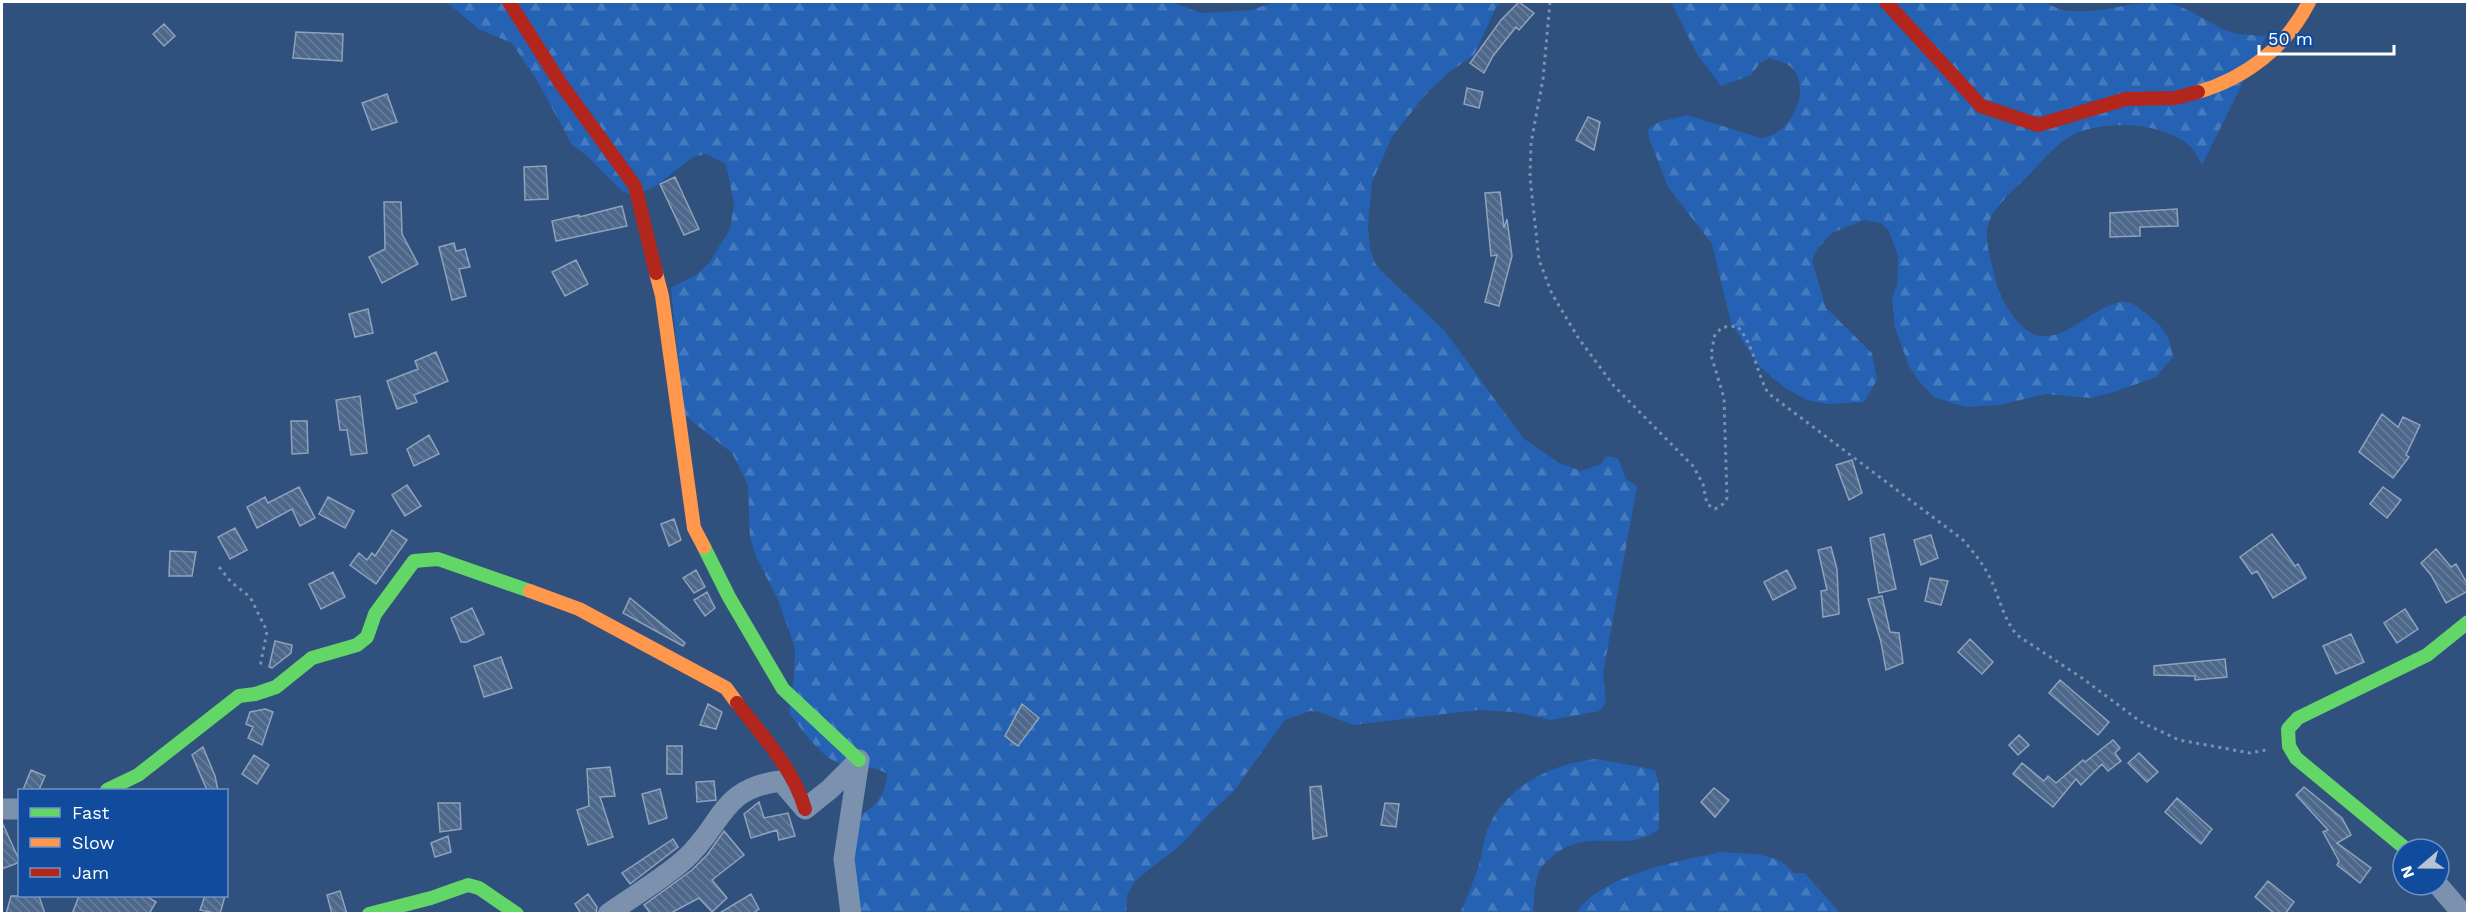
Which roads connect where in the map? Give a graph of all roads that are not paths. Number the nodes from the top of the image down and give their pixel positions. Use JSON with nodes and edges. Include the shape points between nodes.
{"nodes":[{"id":1,"x":509,"y":2,"type":"edge"},
{"id":2,"x":1886,"y":2,"type":"edge"},
{"id":3,"x":2309,"y":2,"type":"edge"},
{"id":4,"x":2468,"y":622,"type":"edge"},
{"id":5,"x":859,"y":760,"type":"junction"},
{"id":6,"x":109,"y":789,"type":"edge"},
{"id":7,"x":2,"y":809,"type":"edge"},
{"id":8,"x":18,"y":809,"type":"edge"},
{"id":9,"x":805,"y":809,"type":"junction"},
{"id":10,"x":2391,"y":837,"type":"edge"},
{"id":11,"x":486,"y":892,"type":"junction"},
{"id":12,"x":2448,"y":897,"type":"edge"},
{"id":13,"x":369,"y":914,"type":"edge"},
{"id":14,"x":496,"y":914,"type":"edge"},
{"id":15,"x":517,"y":914,"type":"edge"},
{"id":16,"x":608,"y":914,"type":"edge"},
{"id":17,"x":851,"y":914,"type":"edge"},
{"id":18,"x":2463,"y":914,"type":"edge"}],
"edges":[{"from":1,"to":5,"type":"street","via":[[559,81],[635,186],[663,296],[694,528],[783,689]]},
{"from":2,"to":3,"type":"street","via":[[1981,106],[2038,125],[2126,99],[2175,98],[2221,85],[2263,60],[2297,25]]},
{"from":4,"to":10,"type":"street","via":[[2427,655],[2298,718],[2288,729],[2289,746],[2296,758]]},
{"from":5,"to":9,"type":"street"},
{"from":5,"to":17,"type":"street","via":[[844,859]]},
{"from":6,"to":9,"type":"street","via":[[138,775],[239,696],[276,687],[312,658],[357,645],[414,561],[438,559],[579,609],[726,687],[776,754],[801,794]]},
{"from":7,"to":8,"type":"street"},
{"from":9,"to":16,"type":"street","via":[[781,782],[762,783],[743,791],[688,856]]},
{"from":11,"to":13,"type":"street","via":[[468,885]]},
{"from":11,"to":14,"type":"street"},
{"from":11,"to":15,"type":"street"},
{"from":12,"to":18,"type":"street"}]}
